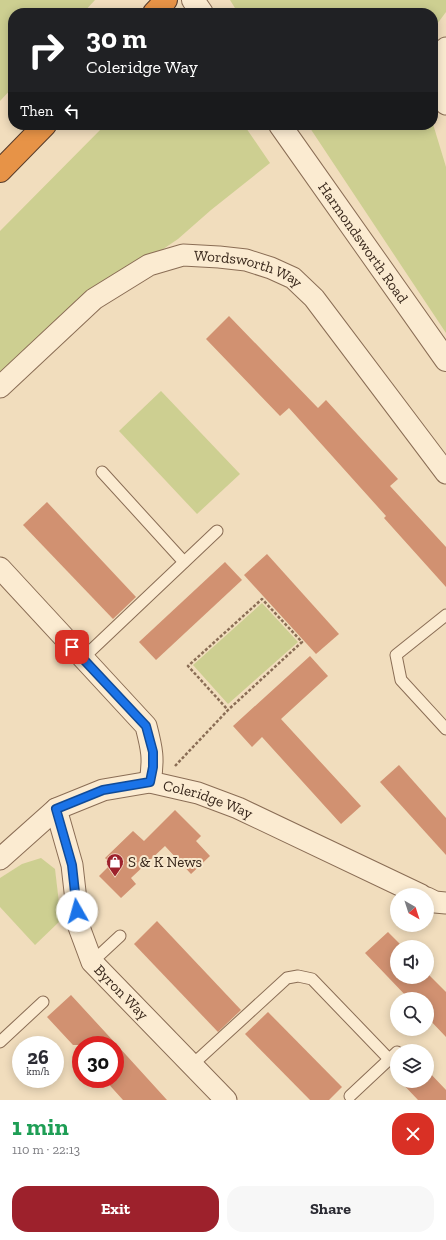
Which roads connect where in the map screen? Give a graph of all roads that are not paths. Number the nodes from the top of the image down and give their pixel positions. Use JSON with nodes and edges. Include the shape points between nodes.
{"nodes":[{"id":1,"x":166,"y":0,"type":"edge"},
{"id":2,"x":159,"y":8,"type":"edge"},
{"id":3,"x":446,"y":48,"type":"edge"},
{"id":4,"x":446,"y":104,"type":"edge"},
{"id":5,"x":40,"y":130,"type":"edge"},
{"id":6,"x":284,"y":130,"type":"edge"},
{"id":7,"x":0,"y":171,"type":"edge"},
{"id":8,"x":446,"y":360,"type":"edge"},
{"id":9,"x":0,"y":387,"type":"edge"},
{"id":10,"x":102,"y":472,"type":"dead end"},
{"id":11,"x":446,"y":473,"type":"edge"},
{"id":12,"x":217,"y":531,"type":"dead end"},
{"id":13,"x":184,"y":562,"type":"junction"},
{"id":14,"x":0,"y":568,"type":"edge"},
{"id":15,"x":446,"y":615,"type":"edge"},
{"id":16,"x":83,"y":658,"type":"junction"},
{"id":17,"x":446,"y":729,"type":"edge"},
{"id":18,"x":154,"y":783,"type":"junction"},
{"id":19,"x":56,"y":809,"type":"junction"},
{"id":20,"x":0,"y":859,"type":"edge"},
{"id":21,"x":407,"y":888,"type":"edge"},
{"id":22,"x":434,"y":902,"type":"edge"},
{"id":23,"x":446,"y":903,"type":"edge"},
{"id":24,"x":120,"y":936,"type":"dead end"},
{"id":25,"x":92,"y":962,"type":"junction"},
{"id":26,"x":43,"y":1002,"type":"dead end"},
{"id":27,"x":0,"y":1042,"type":"edge"},
{"id":28,"x":390,"y":1046,"type":"edge"},
{"id":29,"x":390,"y":1059,"type":"edge"},
{"id":30,"x":192,"y":1065,"type":"junction"},
{"id":31,"x":350,"y":1096,"type":"dead end"},
{"id":32,"x":226,"y":1100,"type":"edge"}],
"edges":[{"from":1,"to":2,"type":"highway"},
{"from":3,"to":4,"type":"street","via":[[441,63]]},
{"from":5,"to":7,"type":"highway"},
{"from":6,"to":8,"type":"street","name":"Harmondsworth Road"},
{"from":9,"to":11,"type":"street","name":"Wordsworth Way","via":[[94,299],[149,265],[183,255],[246,260],[293,278],[314,298]]},
{"from":10,"to":13,"type":"lane"},
{"from":12,"to":13,"type":"lane"},
{"from":13,"to":16,"type":"lane"},
{"from":14,"to":16,"type":"street"},
{"from":15,"to":17,"type":"lane","via":[[396,655],[401,680]]},
{"from":16,"to":18,"type":"street","via":[[146,726],[153,752]]},
{"from":18,"to":19,"type":"street","name":"Coleridge Way","via":[[103,790]]},
{"from":18,"to":21,"type":"street","name":"Coleridge Way","via":[[198,792],[238,808]]},
{"from":19,"to":20,"type":"street","name":"Coleridge Way"},
{"from":19,"to":25,"type":"street","name":"Byron Way","via":[[72,865],[79,926]]},
{"from":22,"to":23,"type":"street"},
{"from":24,"to":25,"type":"lane"},
{"from":25,"to":30,"type":"street","name":"Byron Way"},
{"from":26,"to":27,"type":"lane"},
{"from":28,"to":30,"type":"lane","via":[[312,979],[298,976],[287,978]]},
{"from":29,"to":31,"type":"lane"},
{"from":30,"to":32,"type":"street","name":"Byron Way"}]}
